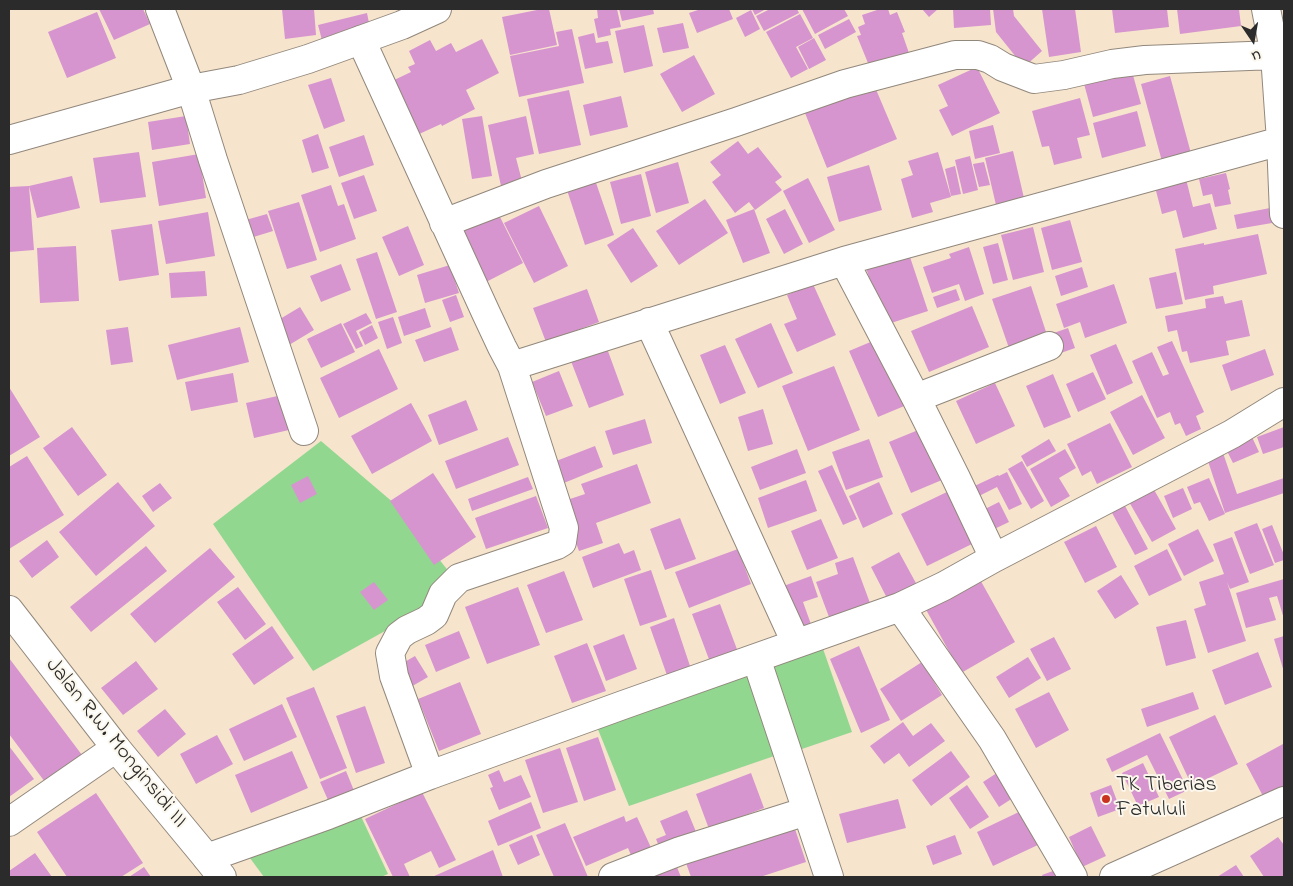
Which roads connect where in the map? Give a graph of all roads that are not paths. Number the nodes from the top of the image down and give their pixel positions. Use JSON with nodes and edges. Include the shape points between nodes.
{"nodes":[{"id":1,"x":160,"y":9,"type":"edge"},
{"id":2,"x":437,"y":9,"type":"edge"},
{"id":3,"x":1266,"y":9,"type":"edge"},
{"id":4,"x":361,"y":40,"type":"junction"},
{"id":5,"x":1275,"y":56,"type":"junction"},
{"id":6,"x":191,"y":89,"type":"junction"},
{"id":7,"x":9,"y":140,"type":"edge"},
{"id":8,"x":1281,"y":141,"type":"junction"},
{"id":9,"x":1284,"y":214,"type":"edge"},
{"id":10,"x":444,"y":223,"type":"junction"},
{"id":11,"x":844,"y":261,"type":"junction"},
{"id":12,"x":649,"y":322,"type":"junction"},
{"id":13,"x":1049,"y":346,"type":"dead end"},
{"id":14,"x":512,"y":366,"type":"junction"},
{"id":15,"x":916,"y":398,"type":"junction"},
{"id":16,"x":1284,"y":402,"type":"edge"},
{"id":17,"x":304,"y":431,"type":"dead end"},
{"id":18,"x":994,"y":558,"type":"junction"},
{"id":19,"x":900,"y":606,"type":"junction"},
{"id":20,"x":9,"y":610,"type":"edge"},
{"id":21,"x":796,"y":644,"type":"junction"},
{"id":22,"x":756,"y":658,"type":"junction"},
{"id":23,"x":116,"y":748,"type":"junction"},
{"id":24,"x":430,"y":775,"type":"junction"},
{"id":25,"x":1284,"y":801,"type":"edge"},
{"id":26,"x":807,"y":811,"type":"junction"},
{"id":27,"x":9,"y":822,"type":"edge"},
{"id":28,"x":215,"y":868,"type":"edge"},
{"id":29,"x":613,"y":877,"type":"edge"},
{"id":30,"x":829,"y":877,"type":"edge"},
{"id":31,"x":1073,"y":877,"type":"edge"},
{"id":32,"x":1114,"y":877,"type":"edge"}],
"edges":[{"from":1,"to":6,"type":"street"},
{"from":2,"to":4,"type":"street"},
{"from":3,"to":5,"type":"street"},
{"from":4,"to":6,"type":"street","via":[[240,80]]},
{"from":4,"to":10,"type":"street"},
{"from":5,"to":8,"type":"street"},
{"from":5,"to":10,"type":"street","via":[[1144,60],[1034,79],[978,55],[955,55],[845,84],[546,184]]},
{"from":6,"to":7,"type":"street"},
{"from":6,"to":17,"type":"street"},
{"from":8,"to":9,"type":"street"},
{"from":8,"to":11,"type":"street"},
{"from":10,"to":14,"type":"street"},
{"from":11,"to":12,"type":"street"},
{"from":11,"to":15,"type":"street"},
{"from":12,"to":14,"type":"street"},
{"from":12,"to":21,"type":"street"},
{"from":13,"to":15,"type":"street"},
{"from":14,"to":24,"type":"street","via":[[564,528],[562,542],[459,578],[444,594],[434,615],[399,636],[390,653],[394,676]]},
{"from":15,"to":18,"type":"street"},
{"from":16,"to":18,"type":"street","via":[[1232,434]]},
{"from":18,"to":19,"type":"street"},
{"from":19,"to":21,"type":"street"},
{"from":19,"to":31,"type":"street","via":[[992,739]]},
{"from":20,"to":23,"type":"street","name":"Jalan R.W. Monginsidi III"},
{"from":21,"to":22,"type":"street"},
{"from":22,"to":24,"type":"street"},
{"from":22,"to":26,"type":"street"},
{"from":23,"to":27,"type":"street"},
{"from":23,"to":28,"type":"street","name":"Jalan R.W. Monginsidi III"},
{"from":24,"to":28,"type":"street","via":[[328,815]]},
{"from":25,"to":32,"type":"street"},
{"from":26,"to":29,"type":"street","via":[[680,851]]},
{"from":26,"to":30,"type":"street"}]}
